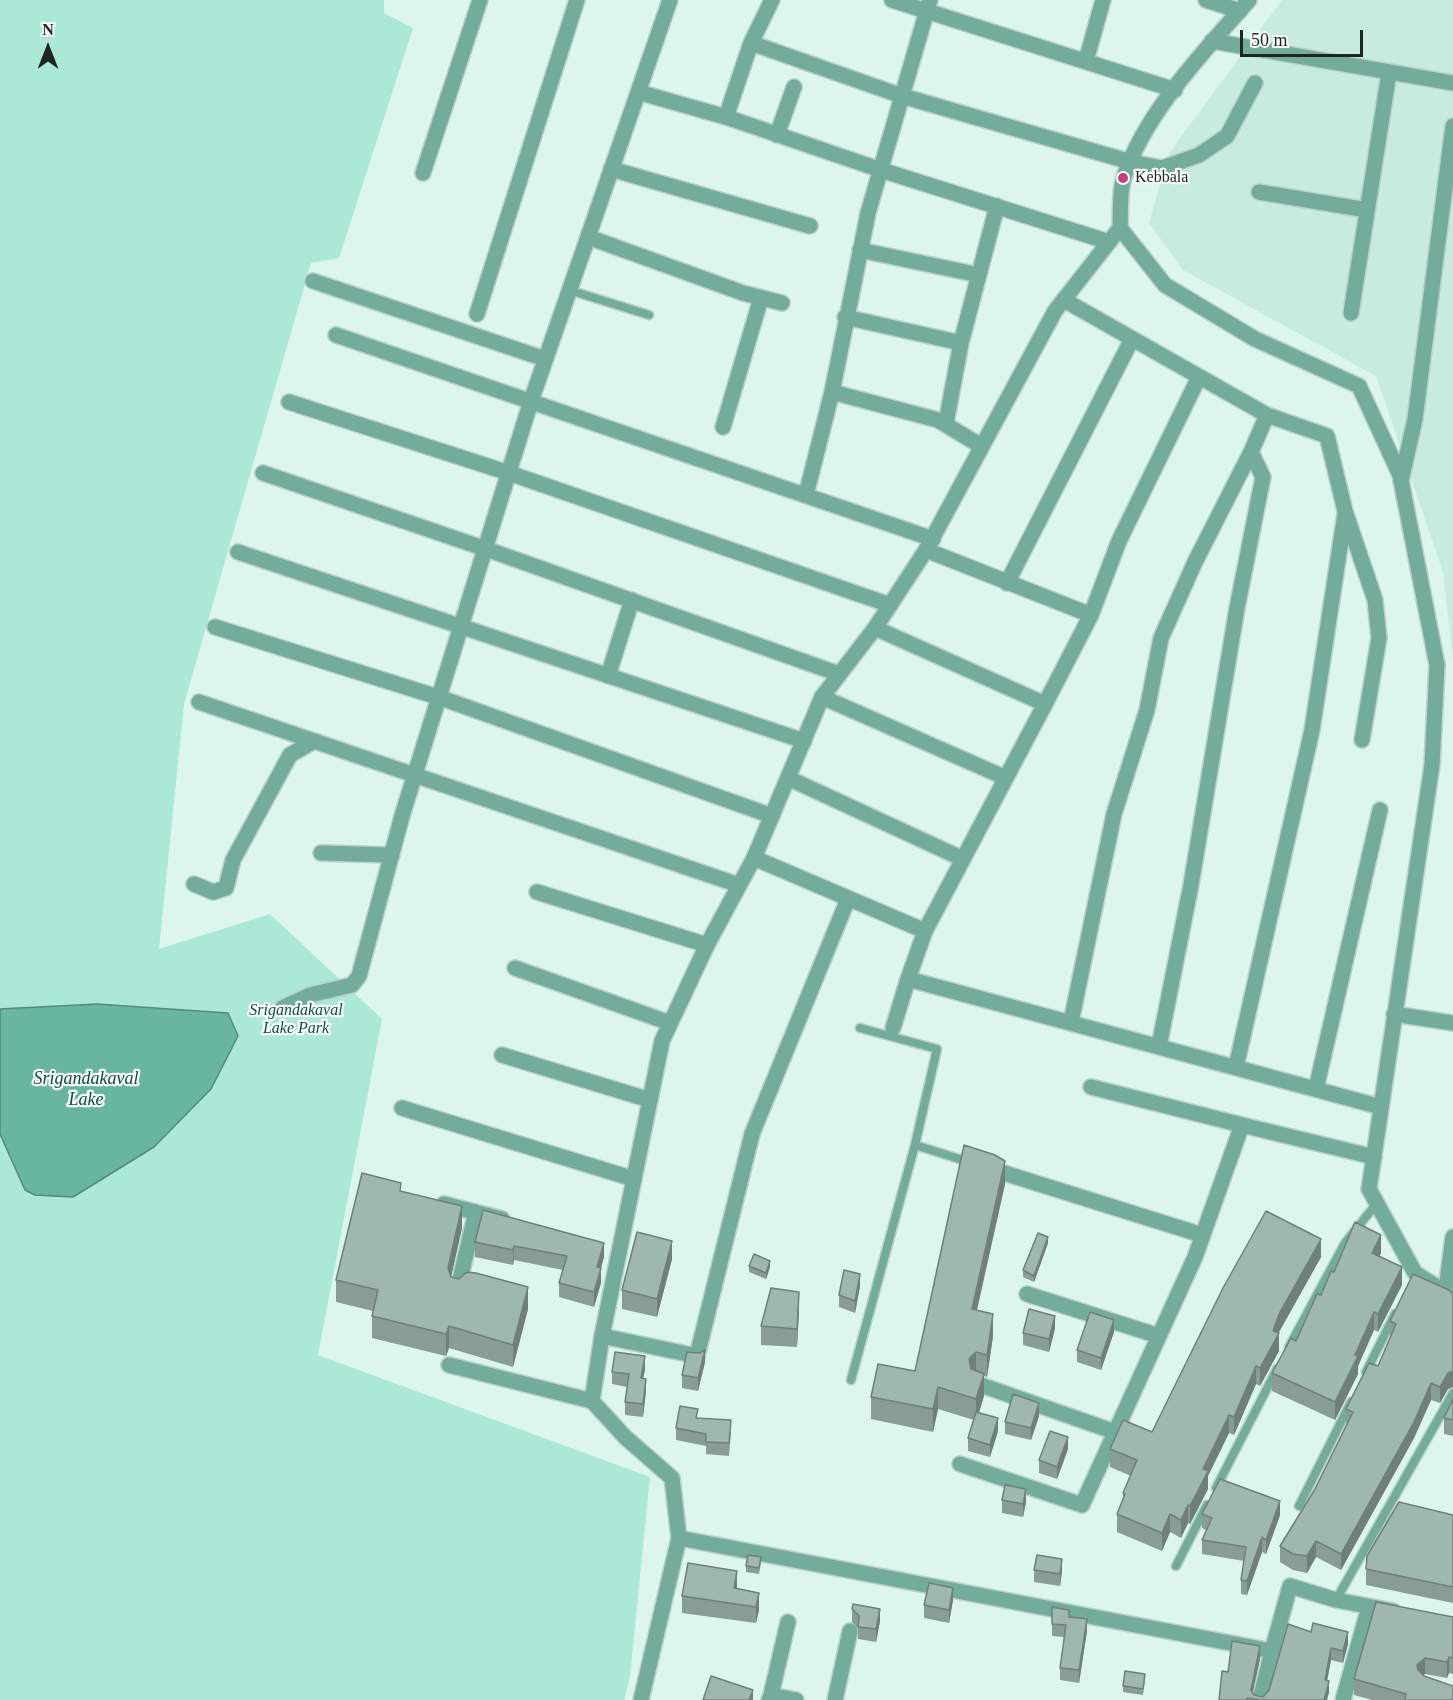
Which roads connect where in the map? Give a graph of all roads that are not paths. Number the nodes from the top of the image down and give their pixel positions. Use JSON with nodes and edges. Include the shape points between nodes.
{"nodes":[{"id":1,"x":480,"y":0,"type":"edge"},
{"id":2,"x":577,"y":0,"type":"edge"},
{"id":3,"x":670,"y":0,"type":"edge"},
{"id":4,"x":771,"y":0,"type":"edge"},
{"id":5,"x":892,"y":0,"type":"edge"},
{"id":6,"x":1103,"y":0,"type":"edge"},
{"id":7,"x":1206,"y":0,"type":"edge"},
{"id":8,"x":929,"y":5,"type":"edge"},
{"id":9,"x":1245,"y":5,"type":"edge"},
{"id":10,"x":1212,"y":41,"type":"junction"},
{"id":11,"x":751,"y":43,"type":"junction"},
{"id":12,"x":1086,"y":61,"type":"junction"},
{"id":13,"x":1389,"y":73,"type":"junction"},
{"id":14,"x":1255,"y":83,"type":"dead end"},
{"id":15,"x":1453,"y":83,"type":"edge"},
{"id":16,"x":794,"y":87,"type":"dead end"},
{"id":17,"x":1175,"y":90,"type":"junction"},
{"id":18,"x":638,"y":92,"type":"junction"},
{"id":19,"x":902,"y":96,"type":"junction"},
{"id":20,"x":726,"y":117,"type":"junction"},
{"id":21,"x":1453,"y":126,"type":"edge"},
{"id":22,"x":777,"y":135,"type":"junction"},
{"id":23,"x":1131,"y":162,"type":"junction"},
{"id":24,"x":611,"y":169,"type":"junction"},
{"id":25,"x":881,"y":170,"type":"junction"},
{"id":26,"x":423,"y":173,"type":"dead end"},
{"id":27,"x":1259,"y":192,"type":"dead end"},
{"id":28,"x":997,"y":206,"type":"junction"},
{"id":29,"x":1367,"y":210,"type":"junction"},
{"id":30,"x":810,"y":226,"type":"dead end"},
{"id":31,"x":1120,"y":228,"type":"junction"},
{"id":32,"x":588,"y":237,"type":"junction"},
{"id":33,"x":1109,"y":242,"type":"junction"},
{"id":34,"x":860,"y":250,"type":"junction"},
{"id":35,"x":979,"y":275,"type":"junction"},
{"id":36,"x":313,"y":281,"type":"dead end"},
{"id":37,"x":569,"y":290,"type":"junction"},
{"id":38,"x":761,"y":298,"type":"junction"},
{"id":39,"x":1064,"y":300,"type":"junction"},
{"id":40,"x":782,"y":303,"type":"dead end"},
{"id":41,"x":1351,"y":312,"type":"dead end"},
{"id":42,"x":477,"y":314,"type":"dead end"},
{"id":43,"x":650,"y":315,"type":"dead end"},
{"id":44,"x":845,"y":317,"type":"junction"},
{"id":45,"x":336,"y":335,"type":"dead end"},
{"id":46,"x":1132,"y":339,"type":"junction"},
{"id":47,"x":961,"y":344,"type":"junction"},
{"id":48,"x":545,"y":359,"type":"junction"},
{"id":49,"x":1200,"y":376,"type":"junction"},
{"id":50,"x":832,"y":392,"type":"junction"},
{"id":51,"x":531,"y":401,"type":"junction"},
{"id":52,"x":290,"y":402,"type":"dead end"},
{"id":53,"x":1267,"y":415,"type":"junction"},
{"id":54,"x":946,"y":423,"type":"junction"},
{"id":55,"x":723,"y":427,"type":"dead end"},
{"id":56,"x":981,"y":446,"type":"junction"},
{"id":57,"x":1251,"y":452,"type":"junction"},
{"id":58,"x":263,"y":473,"type":"dead end"},
{"id":59,"x":509,"y":473,"type":"junction"},
{"id":60,"x":1401,"y":481,"type":"junction"},
{"id":61,"x":806,"y":495,"type":"junction"},
{"id":62,"x":1345,"y":511,"type":"junction"},
{"id":63,"x":929,"y":545,"type":"junction"},
{"id":64,"x":486,"y":549,"type":"junction"},
{"id":65,"x":238,"y":552,"type":"dead end"},
{"id":66,"x":1007,"y":583,"type":"junction"},
{"id":67,"x":632,"y":600,"type":"junction"},
{"id":68,"x":890,"y":605,"type":"junction"},
{"id":69,"x":1091,"y":615,"type":"junction"},
{"id":70,"x":215,"y":627,"type":"dead end"},
{"id":71,"x":463,"y":627,"type":"junction"},
{"id":72,"x":875,"y":628,"type":"junction"},
{"id":73,"x":839,"y":674,"type":"junction"},
{"id":74,"x":608,"y":676,"type":"junction"},
{"id":75,"x":822,"y":697,"type":"junction"},
{"id":76,"x":441,"y":698,"type":"junction"},
{"id":77,"x":199,"y":702,"type":"dead end"},
{"id":78,"x":1045,"y":704,"type":"junction"},
{"id":79,"x":1362,"y":740,"type":"dead end"},
{"id":80,"x":314,"y":741,"type":"junction"},
{"id":81,"x":804,"y":741,"type":"junction"},
{"id":82,"x":416,"y":775,"type":"junction"},
{"id":83,"x":788,"y":778,"type":"junction"},
{"id":84,"x":1006,"y":778,"type":"junction"},
{"id":85,"x":1380,"y":810,"type":"dead end"},
{"id":86,"x":772,"y":816,"type":"junction"},
{"id":87,"x":321,"y":853,"type":"dead end"},
{"id":88,"x":392,"y":855,"type":"junction"},
{"id":89,"x":754,"y":858,"type":"junction"},
{"id":90,"x":963,"y":859,"type":"junction"},
{"id":91,"x":194,"y":884,"type":"dead end"},
{"id":92,"x":739,"y":885,"type":"junction"},
{"id":93,"x":537,"y":892,"type":"dead end"},
{"id":94,"x":848,"y":899,"type":"junction"},
{"id":95,"x":925,"y":931,"type":"junction"},
{"id":96,"x":707,"y":945,"type":"junction"},
{"id":97,"x":515,"y":968,"type":"dead end"},
{"id":98,"x":908,"y":980,"type":"junction"},
{"id":99,"x":282,"y":1008,"type":"dead end"},
{"id":100,"x":1394,"y":1014,"type":"junction"},
{"id":101,"x":1071,"y":1022,"type":"junction"},
{"id":102,"x":670,"y":1023,"type":"junction"},
{"id":103,"x":1453,"y":1023,"type":"edge"},
{"id":104,"x":860,"y":1028,"type":"dead end"},
{"id":105,"x":892,"y":1031,"type":"junction"},
{"id":106,"x":1159,"y":1046,"type":"junction"},
{"id":107,"x":502,"y":1055,"type":"dead end"},
{"id":108,"x":1236,"y":1067,"type":"junction"},
{"id":109,"x":1091,"y":1087,"type":"dead end"},
{"id":110,"x":1316,"y":1089,"type":"junction"},
{"id":111,"x":650,"y":1100,"type":"junction"},
{"id":112,"x":1381,"y":1107,"type":"junction"},
{"id":113,"x":402,"y":1108,"type":"dead end"},
{"id":114,"x":1242,"y":1125,"type":"junction"},
{"id":115,"x":915,"y":1145,"type":"junction"},
{"id":116,"x":1374,"y":1157,"type":"junction"},
{"id":117,"x":982,"y":1166,"type":"edge"},
{"id":118,"x":999,"y":1171,"type":"edge"},
{"id":119,"x":634,"y":1179,"type":"junction"},
{"id":120,"x":433,"y":1200,"type":"edge"},
{"id":121,"x":1377,"y":1203,"type":"junction"},
{"id":122,"x":477,"y":1212,"type":"junction"},
{"id":123,"x":520,"y":1224,"type":"edge"},
{"id":124,"x":1202,"y":1235,"type":"junction"},
{"id":125,"x":1453,"y":1237,"type":"edge"},
{"id":126,"x":457,"y":1292,"type":"edge"},
{"id":127,"x":1026,"y":1294,"type":"dead end"},
{"id":128,"x":1450,"y":1294,"type":"edge"},
{"id":129,"x":1399,"y":1305,"type":"edge"},
{"id":130,"x":602,"y":1336,"type":"junction"},
{"id":131,"x":1159,"y":1336,"type":"junction"},
{"id":132,"x":449,"y":1365,"type":"dead end"},
{"id":133,"x":1362,"y":1379,"type":"edge"},
{"id":134,"x":851,"y":1380,"type":"dead end"},
{"id":135,"x":978,"y":1384,"type":"edge"},
{"id":136,"x":1357,"y":1390,"type":"edge"},
{"id":137,"x":1453,"y":1393,"type":"edge"},
{"id":138,"x":592,"y":1401,"type":"junction"},
{"id":139,"x":1115,"y":1432,"type":"junction"},
{"id":140,"x":960,"y":1464,"type":"dead end"},
{"id":141,"x":1299,"y":1506,"type":"dead end"},
{"id":142,"x":679,"y":1538,"type":"junction"},
{"id":143,"x":1176,"y":1566,"type":"dead end"},
{"id":144,"x":1336,"y":1600,"type":"junction"},
{"id":145,"x":1369,"y":1606,"type":"junction"},
{"id":146,"x":1411,"y":1615,"type":"edge"},
{"id":147,"x":788,"y":1622,"type":"dead end"},
{"id":148,"x":850,"y":1631,"type":"dead end"},
{"id":149,"x":1272,"y":1651,"type":"junction"},
{"id":150,"x":770,"y":1697,"type":"edge"},
{"id":151,"x":641,"y":1700,"type":"edge"},
{"id":152,"x":796,"y":1700,"type":"edge"},
{"id":153,"x":835,"y":1700,"type":"edge"},
{"id":154,"x":1260,"y":1700,"type":"edge"},
{"id":155,"x":1343,"y":1700,"type":"edge"}],
"edges":[{"from":1,"to":26,"type":"street"},
{"from":2,"to":42,"type":"street"},
{"from":3,"to":18,"type":"street"},
{"from":4,"to":11,"type":"street"},
{"from":5,"to":8,"type":"street"},
{"from":6,"to":12,"type":"street"},
{"from":7,"to":9,"type":"street"},
{"from":8,"to":12,"type":"street"},
{"from":8,"to":19,"type":"street"},
{"from":9,"to":10,"type":"street"},
{"from":10,"to":13,"type":"street"},
{"from":10,"to":17,"type":"street"},
{"from":11,"to":19,"type":"street"},
{"from":11,"to":20,"type":"street"},
{"from":12,"to":17,"type":"street"},
{"from":13,"to":15,"type":"street"},
{"from":13,"to":29,"type":"street"},
{"from":14,"to":23,"type":"street","via":[[1227,136],[1199,155],[1162,168]]},
{"from":16,"to":22,"type":"street"},
{"from":17,"to":23,"type":"street","via":[[1149,124]]},
{"from":18,"to":20,"type":"street"},
{"from":18,"to":24,"type":"street"},
{"from":19,"to":23,"type":"street"},
{"from":19,"to":25,"type":"street"},
{"from":20,"to":22,"type":"street"},
{"from":21,"to":60,"type":"street","via":[[1415,419]]},
{"from":22,"to":25,"type":"street"},
{"from":23,"to":31,"type":"street","via":[[1123,178]]},
{"from":24,"to":30,"type":"street"},
{"from":24,"to":32,"type":"street"},
{"from":25,"to":28,"type":"street"},
{"from":25,"to":34,"type":"street"},
{"from":27,"to":29,"type":"street"},
{"from":28,"to":33,"type":"street"},
{"from":28,"to":35,"type":"street"},
{"from":29,"to":41,"type":"street"},
{"from":31,"to":33,"type":"street"},
{"from":31,"to":60,"type":"street","via":[[1166,285],[1255,339],[1359,386]]},
{"from":32,"to":37,"type":"street"},
{"from":32,"to":38,"type":"street"},
{"from":33,"to":39,"type":"street"},
{"from":34,"to":35,"type":"street"},
{"from":34,"to":44,"type":"street"},
{"from":35,"to":47,"type":"street"},
{"from":36,"to":48,"type":"street"},
{"from":37,"to":43,"type":"lane"},
{"from":37,"to":48,"type":"street"},
{"from":38,"to":40,"type":"street"},
{"from":38,"to":55,"type":"street"},
{"from":39,"to":46,"type":"street"},
{"from":39,"to":56,"type":"street"},
{"from":44,"to":47,"type":"street"},
{"from":44,"to":50,"type":"street"},
{"from":45,"to":51,"type":"street"},
{"from":46,"to":49,"type":"street"},
{"from":46,"to":66,"type":"street"},
{"from":47,"to":54,"type":"street"},
{"from":48,"to":51,"type":"street"},
{"from":49,"to":53,"type":"street"},
{"from":49,"to":69,"type":"street","via":[[1119,541]]},
{"from":50,"to":54,"type":"street"},
{"from":50,"to":61,"type":"street"},
{"from":51,"to":59,"type":"street"},
{"from":51,"to":61,"type":"street"},
{"from":52,"to":59,"type":"street"},
{"from":53,"to":57,"type":"street"},
{"from":53,"to":62,"type":"street","via":[[1327,436]]},
{"from":54,"to":56,"type":"street"},
{"from":56,"to":63,"type":"street"},
{"from":57,"to":101,"type":"street","via":[[1161,638],[1147,710],[1114,814]]},
{"from":57,"to":106,"type":"street","via":[[1263,477]]},
{"from":58,"to":64,"type":"street"},
{"from":59,"to":64,"type":"street"},
{"from":59,"to":68,"type":"street"},
{"from":60,"to":100,"type":"street","via":[[1437,665],[1432,765]]},
{"from":61,"to":63,"type":"street"},
{"from":62,"to":79,"type":"street","via":[[1375,600],[1379,638]]},
{"from":62,"to":108,"type":"street","via":[[1312,730]]},
{"from":63,"to":66,"type":"street"},
{"from":63,"to":68,"type":"street"},
{"from":64,"to":67,"type":"street"},
{"from":64,"to":71,"type":"street"},
{"from":65,"to":71,"type":"street"},
{"from":66,"to":69,"type":"street"},
{"from":67,"to":73,"type":"street"},
{"from":67,"to":74,"type":"street"},
{"from":68,"to":72,"type":"street"},
{"from":69,"to":78,"type":"street"},
{"from":70,"to":76,"type":"street"},
{"from":71,"to":74,"type":"street"},
{"from":71,"to":76,"type":"street"},
{"from":72,"to":73,"type":"street"},
{"from":72,"to":78,"type":"street"},
{"from":73,"to":75,"type":"street"},
{"from":74,"to":81,"type":"street"},
{"from":75,"to":81,"type":"street"},
{"from":75,"to":84,"type":"street"},
{"from":76,"to":82,"type":"street"},
{"from":76,"to":86,"type":"street"},
{"from":77,"to":80,"type":"street"},
{"from":78,"to":84,"type":"street"},
{"from":80,"to":82,"type":"street"},
{"from":80,"to":91,"type":"street","via":[[290,755],[233,860],[226,888],[213,892]]},
{"from":81,"to":83,"type":"street"},
{"from":82,"to":88,"type":"street"},
{"from":82,"to":92,"type":"street"},
{"from":83,"to":86,"type":"street"},
{"from":83,"to":90,"type":"street"},
{"from":84,"to":90,"type":"street"},
{"from":85,"to":110,"type":"street"},
{"from":86,"to":89,"type":"street"},
{"from":87,"to":88,"type":"street"},
{"from":88,"to":99,"type":"street","via":[[359,976],[352,985],[310,995]]},
{"from":89,"to":92,"type":"street"},
{"from":89,"to":94,"type":"street"},
{"from":90,"to":95,"type":"street"},
{"from":92,"to":96,"type":"street"},
{"from":93,"to":96,"type":"street"},
{"from":94,"to":95,"type":"street"},
{"from":94,"to":130,"type":"street","via":[[752,1134],[697,1356]]},
{"from":95,"to":98,"type":"street"},
{"from":96,"to":102,"type":"street"},
{"from":97,"to":102,"type":"street"},
{"from":98,"to":101,"type":"street"},
{"from":98,"to":105,"type":"street"},
{"from":100,"to":103,"type":"street"},
{"from":100,"to":112,"type":"street"},
{"from":101,"to":106,"type":"street"},
{"from":102,"to":111,"type":"street","via":[[662,1041]]},
{"from":104,"to":105,"type":"lane"},
{"from":105,"to":115,"type":"lane","via":[[937,1050]]},
{"from":106,"to":108,"type":"street"},
{"from":107,"to":111,"type":"street"},
{"from":108,"to":110,"type":"street"},
{"from":109,"to":114,"type":"street"},
{"from":110,"to":112,"type":"street"},
{"from":111,"to":119,"type":"street"},
{"from":112,"to":116,"type":"street"},
{"from":113,"to":119,"type":"street"},
{"from":114,"to":116,"type":"street"},
{"from":114,"to":124,"type":"street"},
{"from":115,"to":117,"type":"lane"},
{"from":115,"to":134,"type":"lane"},
{"from":116,"to":121,"type":"street","via":[[1369,1189]]},
{"from":118,"to":124,"type":"street"},
{"from":119,"to":130,"type":"street","via":[[614,1250]]},
{"from":120,"to":122,"type":"street"},
{"from":121,"to":128,"type":"street","via":[[1412,1279]]},
{"from":121,"to":143,"type":"lane","via":[[1345,1243]]},
{"from":122,"to":123,"type":"street"},
{"from":122,"to":126,"type":"street"},
{"from":124,"to":131,"type":"street"},
{"from":125,"to":128,"type":"street"},
{"from":127,"to":131,"type":"street"},
{"from":129,"to":133,"type":"lane"},
{"from":130,"to":138,"type":"street"},
{"from":131,"to":139,"type":"street"},
{"from":132,"to":138,"type":"street"},
{"from":135,"to":139,"type":"street"},
{"from":136,"to":141,"type":"lane"},
{"from":137,"to":144,"type":"lane"},
{"from":138,"to":142,"type":"street","via":[[625,1437],[672,1478]]},
{"from":139,"to":140,"type":"street","via":[[1082,1505]]},
{"from":142,"to":149,"type":"street"},
{"from":142,"to":151,"type":"street"},
{"from":144,"to":145,"type":"street"},
{"from":144,"to":149,"type":"street","via":[[1290,1586]]},
{"from":145,"to":146,"type":"street"},
{"from":145,"to":155,"type":"street"},
{"from":147,"to":150,"type":"street"},
{"from":148,"to":153,"type":"street"},
{"from":149,"to":154,"type":"street"},
{"from":150,"to":152,"type":"street"}]}
